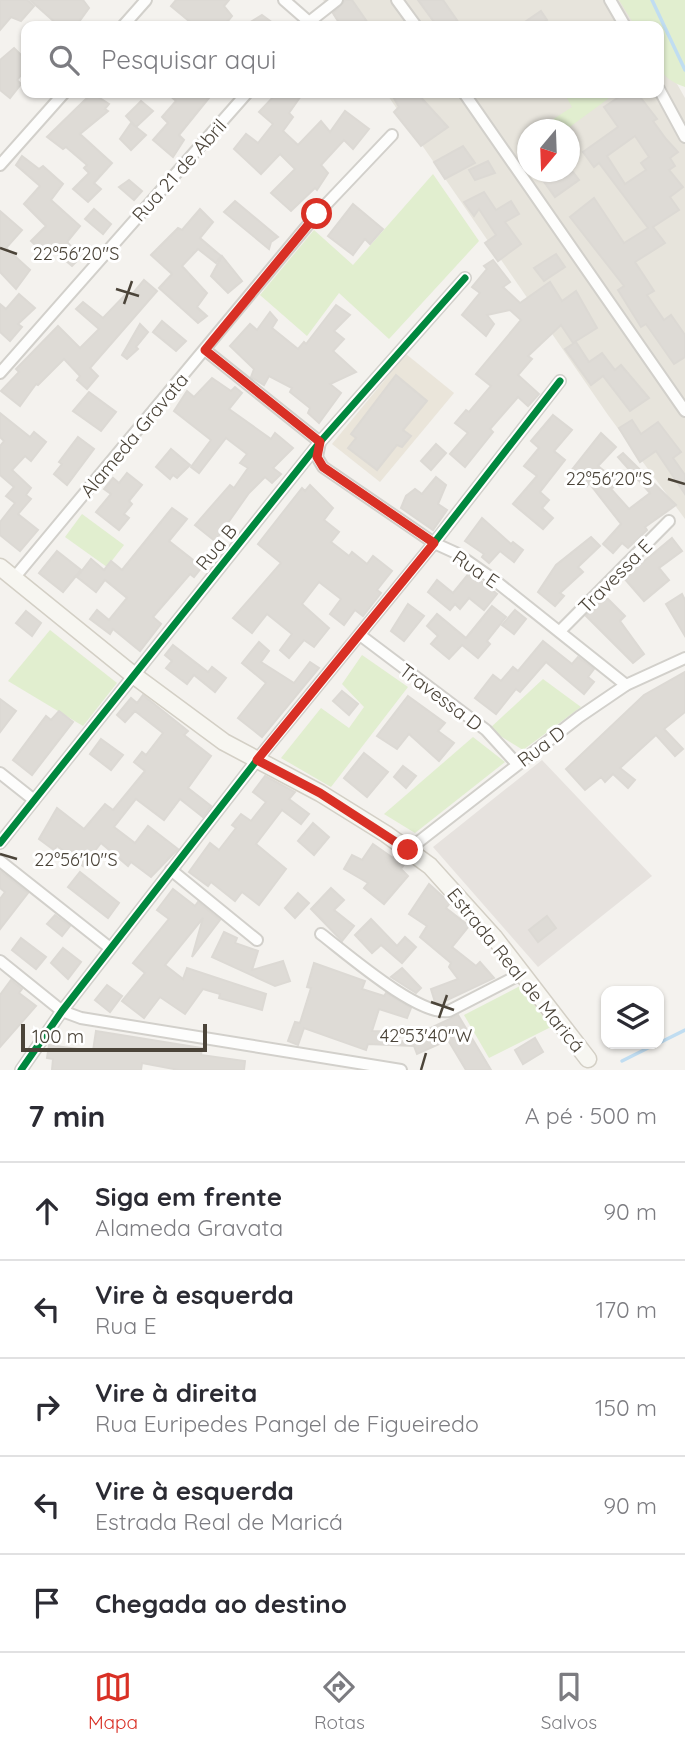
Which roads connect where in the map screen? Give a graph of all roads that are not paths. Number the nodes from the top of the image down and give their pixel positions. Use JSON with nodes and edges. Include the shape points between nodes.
{"nodes":[{"id":1,"x":146,"y":0,"type":"edge"},
{"id":2,"x":284,"y":0,"type":"edge"},
{"id":3,"x":337,"y":0,"type":"edge"},
{"id":4,"x":397,"y":0,"type":"edge"},
{"id":5,"x":610,"y":0,"type":"edge"},
{"id":6,"x":127,"y":21,"type":"edge"},
{"id":7,"x":303,"y":21,"type":"edge"},
{"id":8,"x":310,"y":21,"type":"edge"},
{"id":9,"x":412,"y":21,"type":"edge"},
{"id":10,"x":622,"y":21,"type":"edge"},
{"id":11,"x":60,"y":98,"type":"edge"},
{"id":12,"x":243,"y":98,"type":"edge"},
{"id":13,"x":467,"y":98,"type":"edge"},
{"id":14,"x":664,"y":98,"type":"edge"},
{"id":15,"x":392,"y":135,"type":"dead end"},
{"id":16,"x":685,"y":137,"type":"edge"},
{"id":17,"x":0,"y":165,"type":"edge"},
{"id":18,"x":465,"y":278,"type":"dead end"},
{"id":19,"x":205,"y":350,"type":"junction"},
{"id":20,"x":0,"y":373,"type":"edge"},
{"id":21,"x":560,"y":381,"type":"dead end"},
{"id":22,"x":685,"y":411,"type":"edge"},
{"id":23,"x":320,"y":442,"type":"junction"},
{"id":24,"x":670,"y":521,"type":"dead end"},
{"id":25,"x":434,"y":543,"type":"junction"},
{"id":26,"x":0,"y":567,"type":"edge"},
{"id":27,"x":15,"y":578,"type":"junction"},
{"id":28,"x":560,"y":631,"type":"junction"},
{"id":29,"x":360,"y":635,"type":"junction"},
{"id":30,"x":685,"y":658,"type":"edge"},
{"id":31,"x":132,"y":674,"type":"junction"},
{"id":32,"x":626,"y":685,"type":"junction"},
{"id":33,"x":257,"y":760,"type":"junction"},
{"id":34,"x":517,"y":764,"type":"junction"},
{"id":35,"x":0,"y":774,"type":"edge"},
{"id":36,"x":34,"y":800,"type":"junction"},
{"id":37,"x":0,"y":843,"type":"edge"},
{"id":38,"x":408,"y":850,"type":"junction"},
{"id":39,"x":0,"y":861,"type":"edge"},
{"id":40,"x":171,"y":870,"type":"junction"},
{"id":41,"x":321,"y":934,"type":"dead end"},
{"id":42,"x":257,"y":940,"type":"dead end"},
{"id":43,"x":110,"y":948,"type":"junction"},
{"id":44,"x":0,"y":961,"type":"edge"},
{"id":45,"x":523,"y":973,"type":"junction"},
{"id":46,"x":62,"y":1011,"type":"junction"},
{"id":47,"x":588,"y":1059,"type":"dead end"},
{"id":48,"x":22,"y":1070,"type":"edge"},
{"id":49,"x":401,"y":1070,"type":"edge"}],
"edges":[{"from":1,"to":6,"type":"street"},
{"from":2,"to":7,"type":"street"},
{"from":3,"to":8,"type":"street"},
{"from":4,"to":9,"type":"street"},
{"from":5,"to":10,"type":"street"},
{"from":11,"to":17,"type":"street"},
{"from":12,"to":20,"type":"street","name":"Rua 21 de Abril"},
{"from":13,"to":22,"type":"street"},
{"from":14,"to":16,"type":"street"},
{"from":15,"to":19,"type":"street","name":"Alameda Gravata","via":[[317,214]]},
{"from":18,"to":23,"type":"street","name":"Rua B"},
{"from":19,"to":23,"type":"street"},
{"from":19,"to":27,"type":"street","name":"Alameda Gravata"},
{"from":21,"to":25,"type":"street"},
{"from":23,"to":25,"type":"street","name":"Rua E","via":[[317,457],[323,467]]},
{"from":23,"to":31,"type":"street","name":"Rua B"},
{"from":24,"to":28,"type":"street","name":"Travessa E"},
{"from":25,"to":28,"type":"street","name":"Rua E","via":[[484,572]]},
{"from":25,"to":29,"type":"street"},
{"from":26,"to":27,"type":"main road","name":"Estrada Real de Maricá"},
{"from":27,"to":31,"type":"main road","name":"Estrada Real de Maricá"},
{"from":28,"to":32,"type":"street","name":"Rua E"},
{"from":29,"to":33,"type":"street"},
{"from":29,"to":34,"type":"street","name":"Travessa D","via":[[486,730]]},
{"from":30,"to":32,"type":"street","name":"Rua D"},
{"from":31,"to":33,"type":"main road","name":"Estrada Real de Maricá","via":[[223,742]]},
{"from":31,"to":36,"type":"street","name":"Rua B"},
{"from":32,"to":34,"type":"street","name":"Rua D"},
{"from":33,"to":38,"type":"main road","name":"Estrada Real de Maricá","via":[[320,793]]},
{"from":33,"to":40,"type":"street"},
{"from":34,"to":38,"type":"street","name":"Rua D"},
{"from":35,"to":36,"type":"street"},
{"from":36,"to":37,"type":"street","name":"Rua B"},
{"from":38,"to":45,"type":"main road","name":"Estrada Real de Maricá","via":[[447,884]]},
{"from":39,"to":43,"type":"street"},
{"from":40,"to":42,"type":"street"},
{"from":40,"to":43,"type":"street"},
{"from":41,"to":45,"type":"street","via":[[383,982],[441,1013]]},
{"from":43,"to":46,"type":"street"},
{"from":44,"to":46,"type":"street"},
{"from":45,"to":47,"type":"main road","name":"Estrada Real de Maricá"},
{"from":46,"to":48,"type":"street"},
{"from":46,"to":49,"type":"street","via":[[101,1022]]}]}
